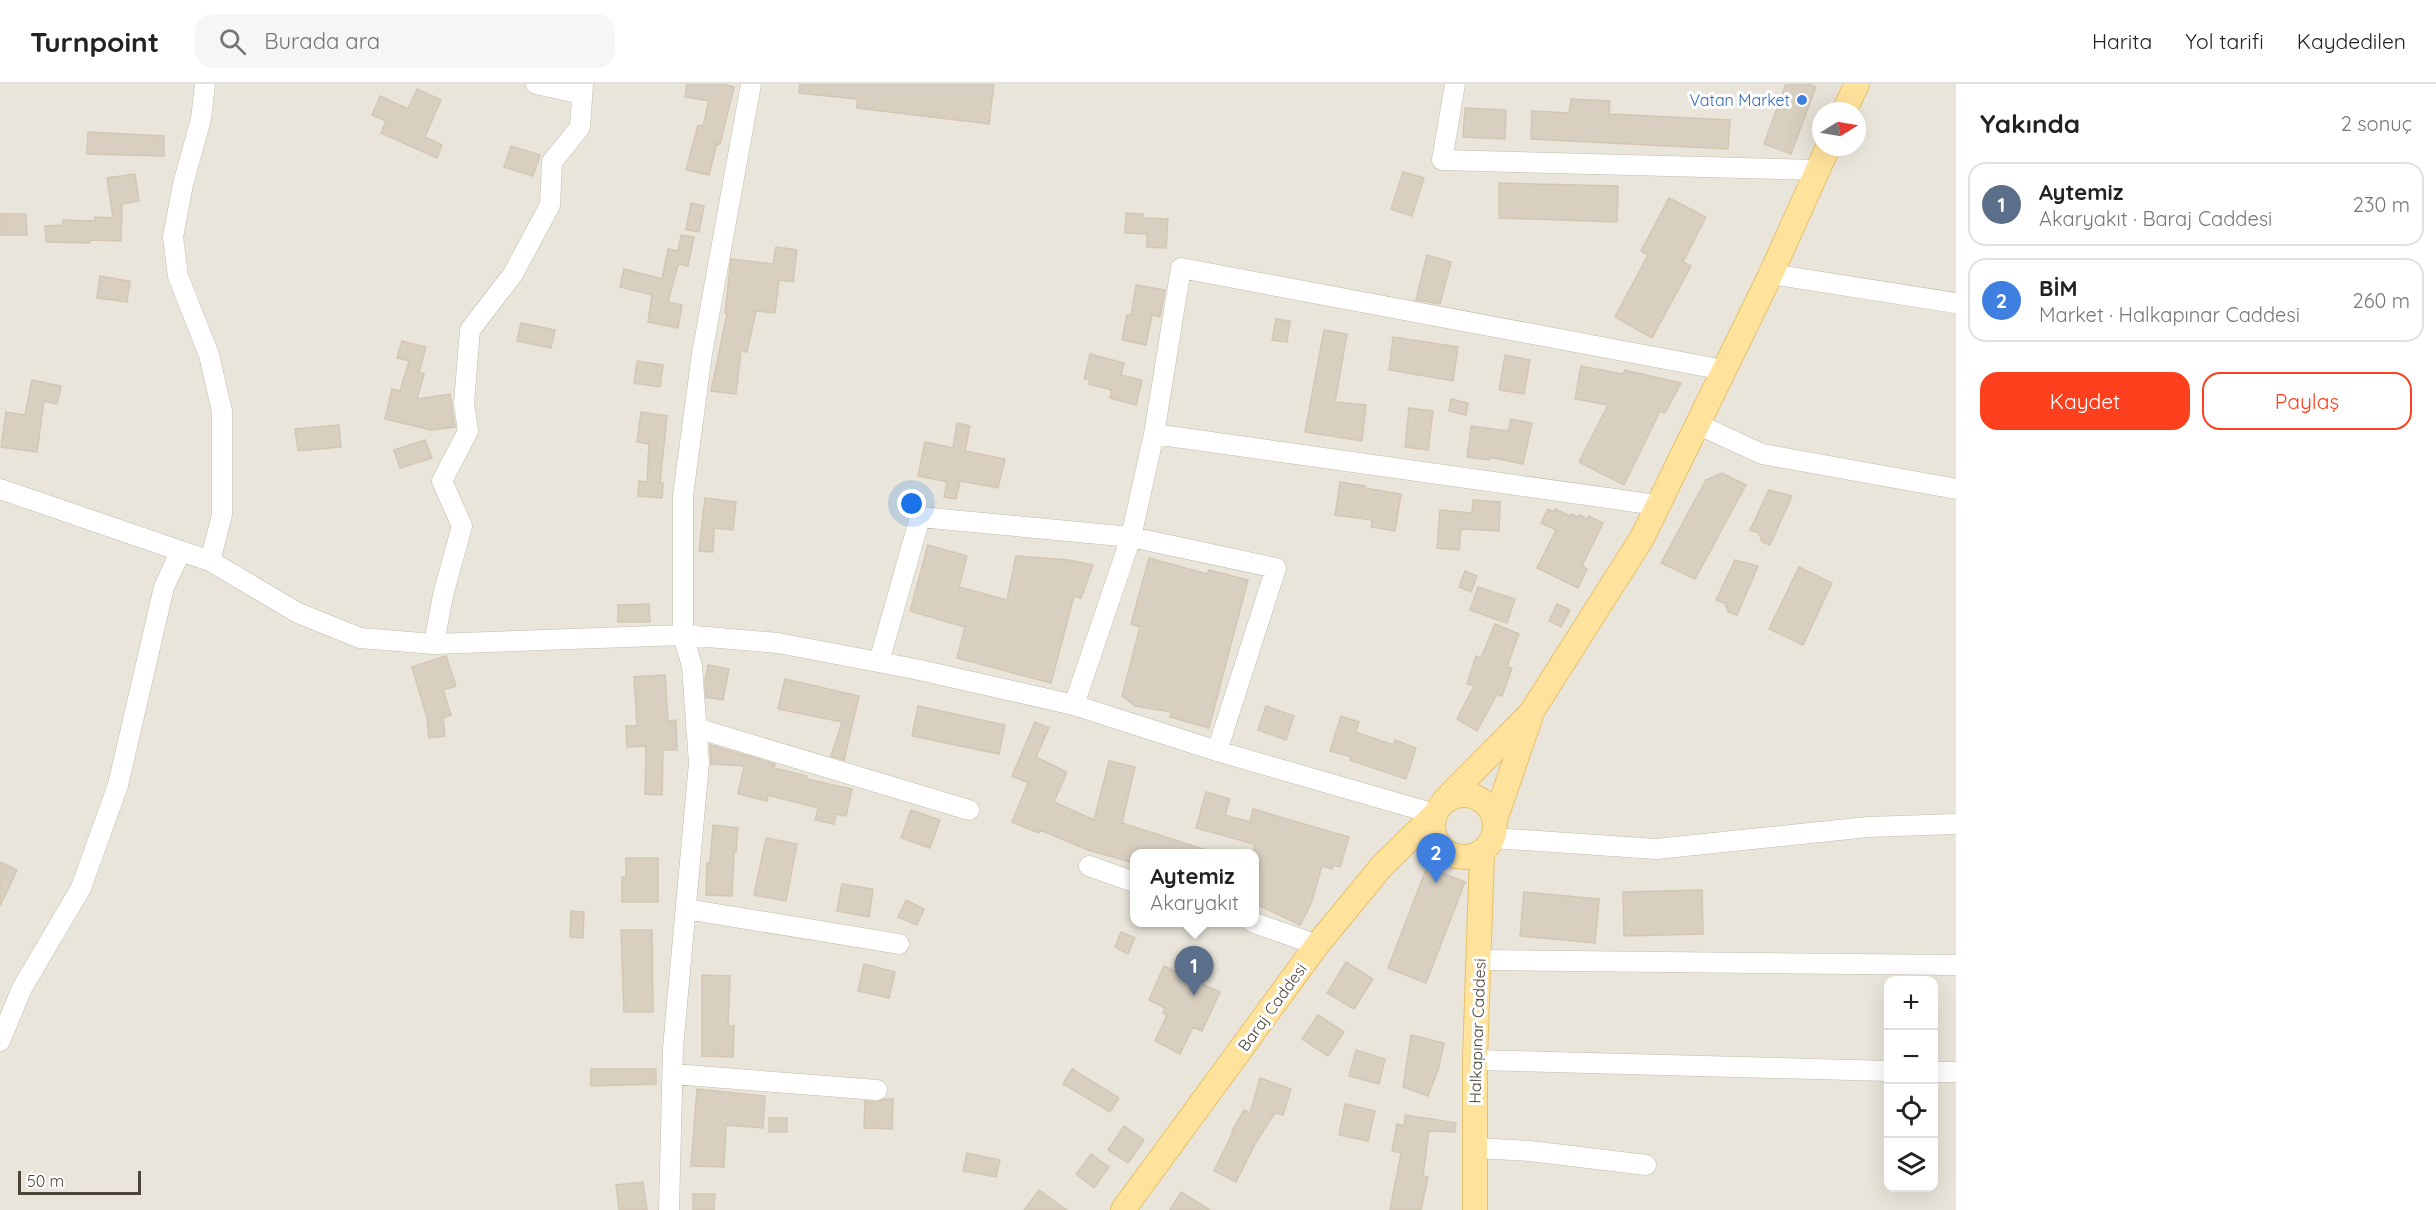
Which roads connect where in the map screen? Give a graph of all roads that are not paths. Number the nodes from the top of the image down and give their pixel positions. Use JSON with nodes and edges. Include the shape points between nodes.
{"nodes":[{"id":1,"x":205,"y":84,"type":"edge"},
{"id":2,"x":536,"y":84,"type":"edge"},
{"id":3,"x":751,"y":84,"type":"edge"},
{"id":4,"x":1455,"y":84,"type":"edge"},
{"id":5,"x":1857,"y":84,"type":"edge"},
{"id":6,"x":583,"y":89,"type":"edge"},
{"id":7,"x":1848,"y":102,"type":"edge"},
{"id":8,"x":1824,"y":156,"type":"edge"},
{"id":9,"x":1817,"y":170,"type":"junction"},
{"id":10,"x":1771,"y":273,"type":"junction"},
{"id":11,"x":1956,"y":303,"type":"edge"},
{"id":12,"x":1724,"y":370,"type":"junction"},
{"id":13,"x":1697,"y":424,"type":"junction"},
{"id":14,"x":1154,"y":434,"type":"junction"},
{"id":15,"x":0,"y":489,"type":"edge"},
{"id":16,"x":1956,"y":489,"type":"edge"},
{"id":17,"x":1658,"y":505,"type":"junction"},
{"id":18,"x":1131,"y":537,"type":"junction"},
{"id":19,"x":181,"y":551,"type":"junction"},
{"id":20,"x":210,"y":561,"type":"junction"},
{"id":21,"x":683,"y":635,"type":"junction"},
{"id":22,"x":434,"y":644,"type":"junction"},
{"id":23,"x":879,"y":662,"type":"junction"},
{"id":24,"x":1074,"y":705,"type":"junction"},
{"id":25,"x":1532,"y":713,"type":"junction"},
{"id":26,"x":696,"y":728,"type":"junction"},
{"id":27,"x":1217,"y":752,"type":"junction"},
{"id":28,"x":1440,"y":807,"type":"junction"},
{"id":29,"x":969,"y":810,"type":"dead end"},
{"id":30,"x":1956,"y":824,"type":"edge"},
{"id":31,"x":1490,"y":836,"type":"junction"},
{"id":32,"x":1089,"y":866,"type":"dead end"},
{"id":33,"x":1130,"y":881,"type":"edge"},
{"id":34,"x":686,"y":909,"type":"junction"},
{"id":35,"x":1259,"y":924,"type":"edge"},
{"id":36,"x":899,"y":944,"type":"dead end"},
{"id":37,"x":1317,"y":945,"type":"junction"},
{"id":38,"x":1479,"y":960,"type":"junction"},
{"id":39,"x":1956,"y":965,"type":"edge"},
{"id":40,"x":0,"y":1041,"type":"edge"},
{"id":41,"x":1475,"y":1060,"type":"junction"},
{"id":42,"x":1884,"y":1071,"type":"edge"},
{"id":43,"x":1938,"y":1072,"type":"edge"},
{"id":44,"x":1956,"y":1072,"type":"edge"},
{"id":45,"x":673,"y":1074,"type":"junction"},
{"id":46,"x":877,"y":1090,"type":"dead end"},
{"id":47,"x":1475,"y":1148,"type":"junction"},
{"id":48,"x":1646,"y":1165,"type":"dead end"},
{"id":49,"x":669,"y":1210,"type":"edge"},
{"id":50,"x":1123,"y":1210,"type":"edge"},
{"id":51,"x":1475,"y":1210,"type":"edge"}],
"edges":[{"from":1,"to":20,"type":"street","via":[[201,119],[183,184],[174,237],[178,276],[208,356],[222,411],[222,515]]},
{"from":2,"to":6,"type":"street"},
{"from":3,"to":21,"type":"street","via":[[702,354],[682,495]]},
{"from":4,"to":9,"type":"street","via":[[1442,160]]},
{"from":5,"to":7,"type":"main road"},
{"from":6,"to":22,"type":"street","via":[[580,127],[552,162],[550,205],[513,274],[470,330],[464,403],[468,431],[442,481],[462,526]]},
{"from":8,"to":9,"type":"main road"},
{"from":9,"to":10,"type":"main road"},
{"from":10,"to":11,"type":"street"},
{"from":10,"to":12,"type":"main road"},
{"from":12,"to":13,"type":"main road"},
{"from":12,"to":14,"type":"street","via":[[1181,268]]},
{"from":13,"to":16,"type":"street","via":[[1762,454]]},
{"from":13,"to":17,"type":"main road"},
{"from":14,"to":17,"type":"street"},
{"from":14,"to":18,"type":"street"},
{"from":15,"to":19,"type":"street"},
{"from":17,"to":25,"type":"main road","via":[[1642,538]]},
{"from":18,"to":23,"type":"street","via":[[920,517]]},
{"from":18,"to":24,"type":"street"},
{"from":18,"to":27,"type":"street","via":[[1276,568]]},
{"from":19,"to":20,"type":"street"},
{"from":19,"to":40,"type":"street","via":[[164,587],[118,785],[81,888],[22,988]]},
{"from":20,"to":22,"type":"street","via":[[298,613],[360,638]]},
{"from":21,"to":22,"type":"street"},
{"from":21,"to":23,"type":"street","via":[[778,643]]},
{"from":21,"to":26,"type":"street","via":[[692,666]]},
{"from":23,"to":24,"type":"street"},
{"from":24,"to":27,"type":"street"},
{"from":25,"to":28,"type":"main road","name":"Baraj Caddesi"},
{"from":25,"to":31,"type":"main road","name":"Halkapınar Caddesi"},
{"from":26,"to":29,"type":"street"},
{"from":26,"to":34,"type":"street","via":[[699,763]]},
{"from":27,"to":28,"type":"street"},
{"from":28,"to":31,"type":"main road","via":[[1453,796],[1471,795],[1486,804]]},
{"from":28,"to":31,"type":"main road","via":[[1433,832],[1441,848],[1466,858]]},
{"from":28,"to":37,"type":"main road","name":"Baraj Caddesi","via":[[1382,866]]},
{"from":30,"to":31,"type":"street","via":[[1868,827],[1656,849]]},
{"from":31,"to":38,"type":"main road","name":"Halkapınar Caddesi"},
{"from":32,"to":33,"type":"street"},
{"from":34,"to":36,"type":"street"},
{"from":34,"to":45,"type":"street"},
{"from":35,"to":37,"type":"street"},
{"from":37,"to":50,"type":"main road","name":"Baraj Caddesi"},
{"from":38,"to":39,"type":"street"},
{"from":38,"to":41,"type":"main road","name":"Halkapınar Caddesi"},
{"from":41,"to":42,"type":"street"},
{"from":41,"to":47,"type":"main road","name":"Halkapınar Caddesi"},
{"from":43,"to":44,"type":"street"},
{"from":45,"to":46,"type":"street"},
{"from":45,"to":49,"type":"street"},
{"from":47,"to":48,"type":"street"},
{"from":47,"to":51,"type":"main road","name":"Halkapınar Caddesi"}]}
